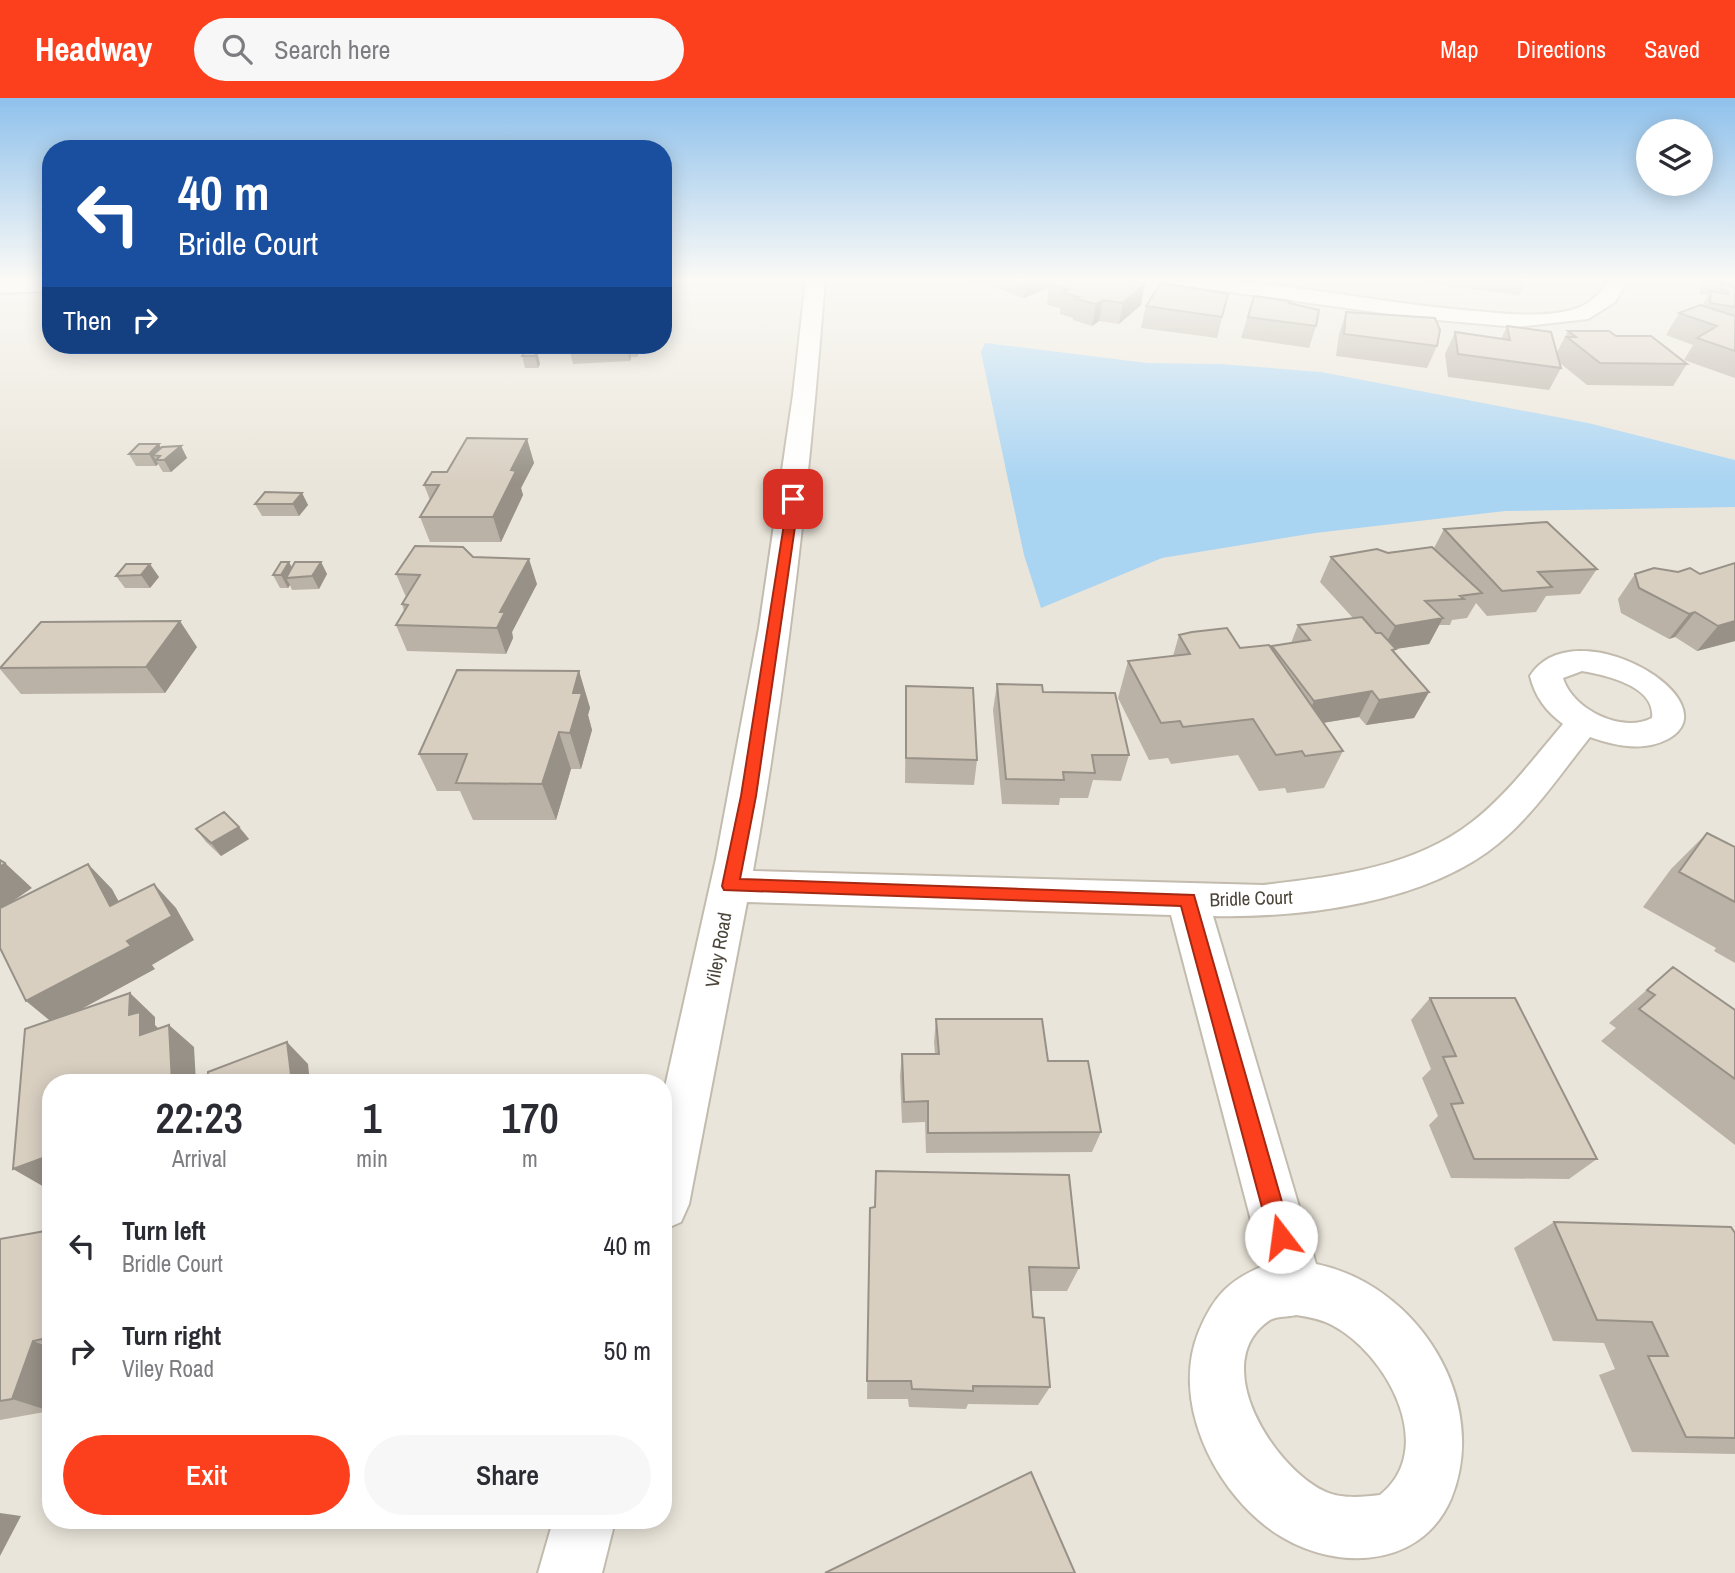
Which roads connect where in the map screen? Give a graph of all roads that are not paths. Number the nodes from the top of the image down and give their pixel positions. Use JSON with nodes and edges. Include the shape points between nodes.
{"nodes":[{"id":1,"x":808,"y":347,"type":"edge"},
{"id":2,"x":1584,"y":722,"type":"dead end"},
{"id":3,"x":730,"y":886,"type":"junction"},
{"id":4,"x":1188,"y":900,"type":"junction"},
{"id":5,"x":672,"y":1165,"type":"edge"},
{"id":6,"x":1296,"y":1288,"type":"dead end"},
{"id":7,"x":581,"y":1529,"type":"edge"},
{"id":8,"x":570,"y":1573,"type":"edge"}],
"edges":[{"from":1,"to":3,"type":"street","name":"Viley Road","via":[[790,523],[749,796]]},
{"from":2,"to":4,"type":"street","name":"Bridle Court","via":[[1498,822],[1470,844],[1422,868],[1321,894],[1265,901]]},
{"from":3,"to":4,"type":"street","name":"Bridle Court"},
{"from":3,"to":5,"type":"street","name":"Viley Road"},
{"from":4,"to":6,"type":"street"},
{"from":7,"to":8,"type":"street"}]}
